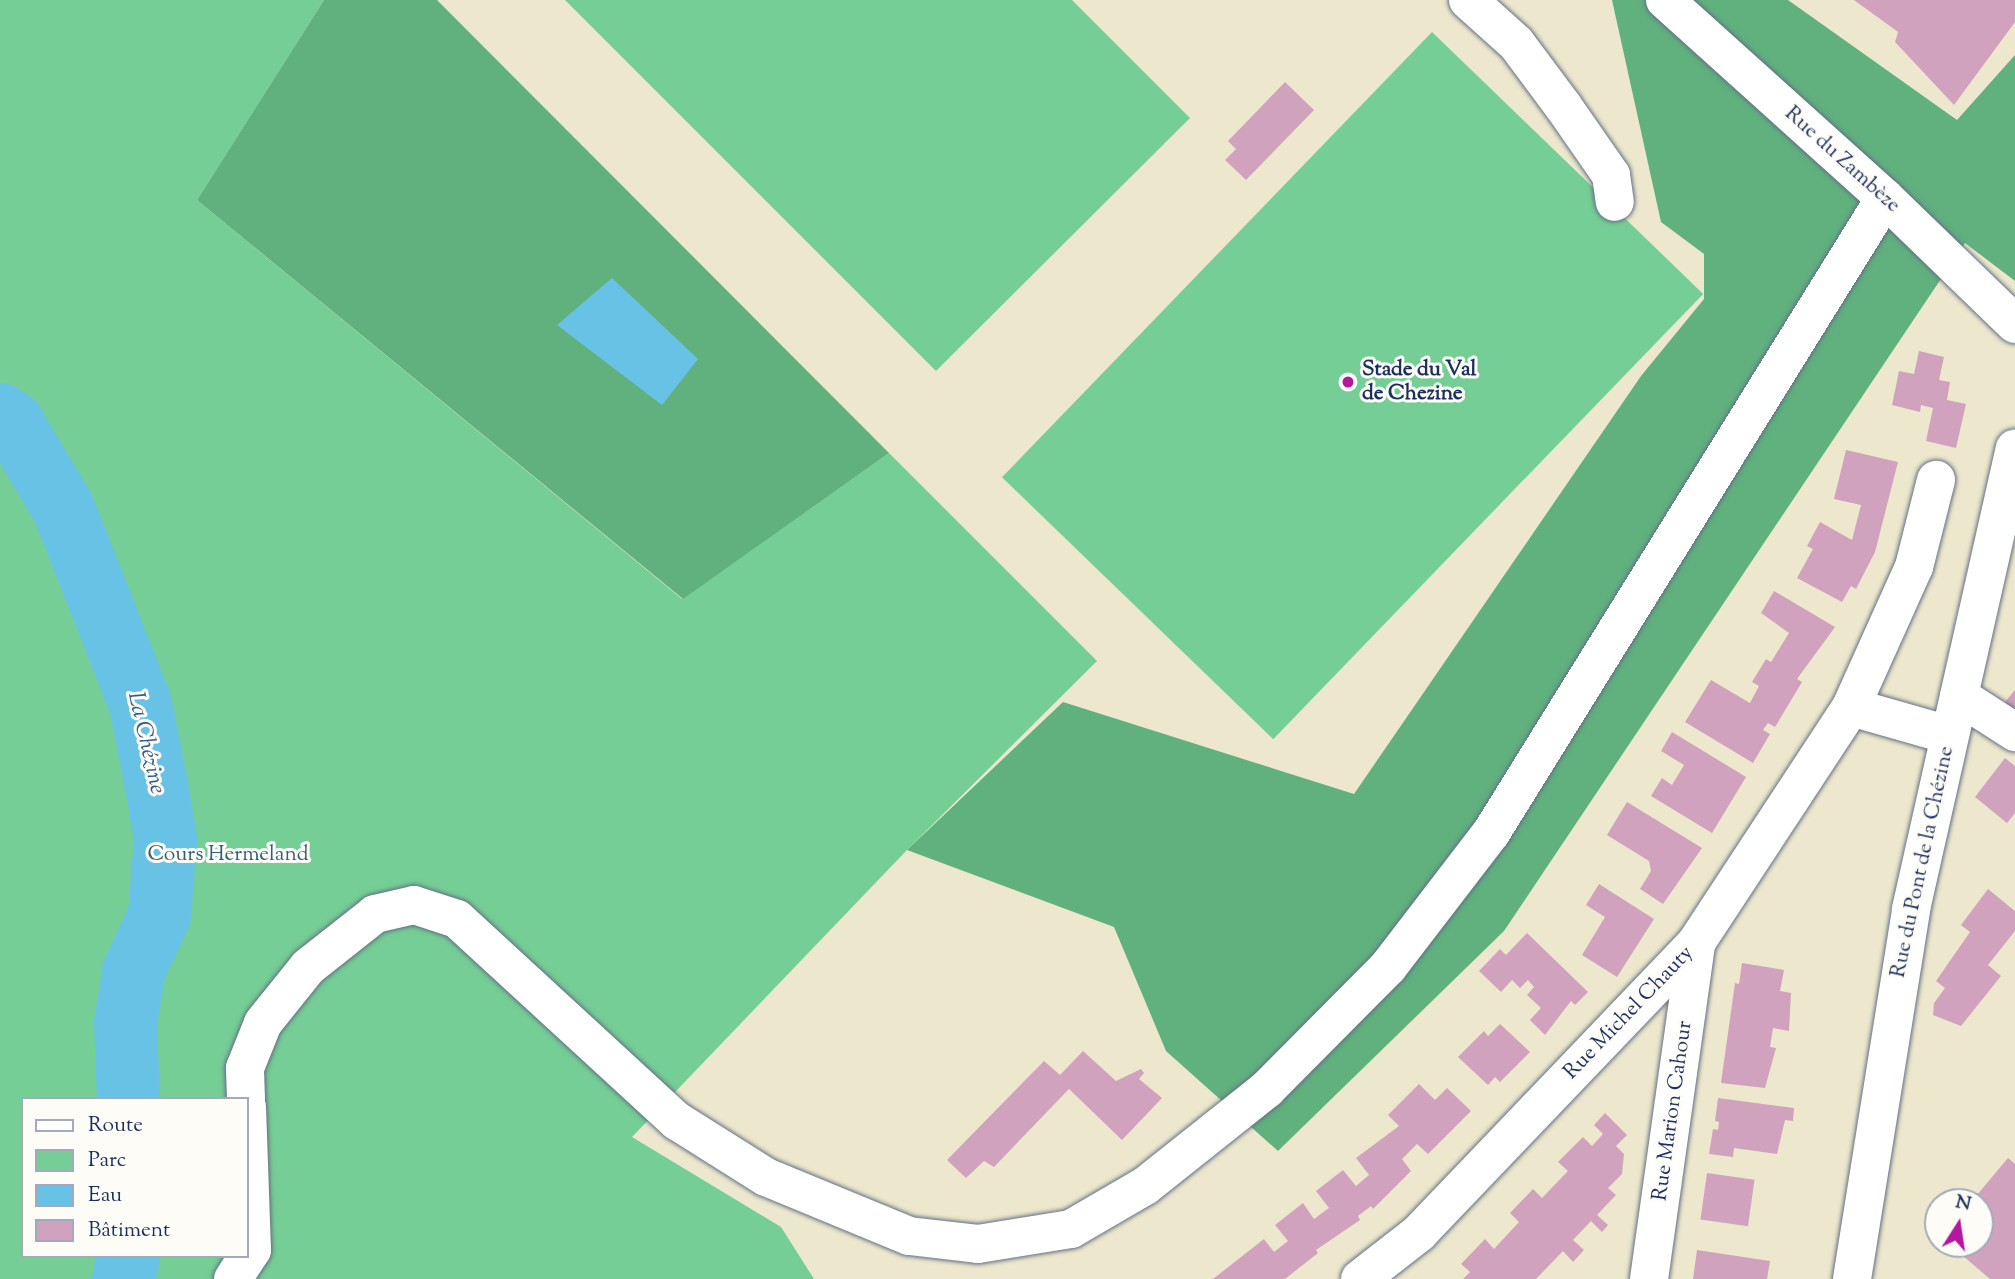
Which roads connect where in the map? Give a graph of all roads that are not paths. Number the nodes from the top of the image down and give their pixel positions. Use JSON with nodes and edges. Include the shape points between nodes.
{"nodes":[{"id":1,"x":1468,"y":0,"type":"edge"},
{"id":2,"x":1665,"y":0,"type":"edge"},
{"id":3,"x":1885,"y":198,"type":"junction"},
{"id":4,"x":1615,"y":202,"type":"dead end"},
{"id":5,"x":2015,"y":324,"type":"edge"},
{"id":6,"x":2015,"y":450,"type":"edge"},
{"id":7,"x":1936,"y":480,"type":"dead end"},
{"id":8,"x":1959,"y":696,"type":"junction"},
{"id":9,"x":1851,"y":707,"type":"junction"},
{"id":10,"x":2015,"y":732,"type":"edge"},
{"id":11,"x":1949,"y":735,"type":"junction"},
{"id":12,"x":1696,"y":943,"type":"junction"},
{"id":13,"x":246,"y":1097,"type":"edge"},
{"id":14,"x":248,"y":1136,"type":"edge"},
{"id":15,"x":248,"y":1256,"type":"edge"},
{"id":16,"x":247,"y":1258,"type":"edge"},
{"id":17,"x":233,"y":1279,"type":"edge"},
{"id":18,"x":1360,"y":1279,"type":"edge"},
{"id":19,"x":1649,"y":1279,"type":"edge"},
{"id":20,"x":1852,"y":1279,"type":"edge"}],
"edges":[{"from":1,"to":4,"type":"street","via":[[1516,43],[1563,106],[1611,175]]},
{"from":2,"to":3,"type":"street","name":"Rue du Zambèze"},
{"from":3,"to":5,"type":"street","name":"Rue du Zambèze"},
{"from":3,"to":13,"type":"street","via":[[1491,833],[1388,967],[1267,1089],[1145,1186],[1071,1229],[978,1244],[909,1236],[766,1177],[677,1121],[457,919],[414,905],[375,914],[308,967],[263,1023],[245,1068]]},
{"from":6,"to":8,"type":"street","name":"Rue du Pont de la Chézine"},
{"from":7,"to":9,"type":"street","name":"Rue Michel Chauty","via":[[1914,567]]},
{"from":8,"to":10,"type":"street"},
{"from":8,"to":11,"type":"street","name":"Rue du Pont de la Chézine"},
{"from":9,"to":11,"type":"street"},
{"from":9,"to":12,"type":"street","name":"Rue Michel Chauty"},
{"from":11,"to":20,"type":"street","name":"Rue du Pont de la Chézine","via":[[1911,909]]},
{"from":12,"to":18,"type":"street","name":"Rue Michel Chauty","via":[[1419,1233]]},
{"from":12,"to":19,"type":"street","name":"Rue Marion Cahour"},
{"from":14,"to":15,"type":"street","via":[[252,1250]]},
{"from":16,"to":17,"type":"street"}]}
